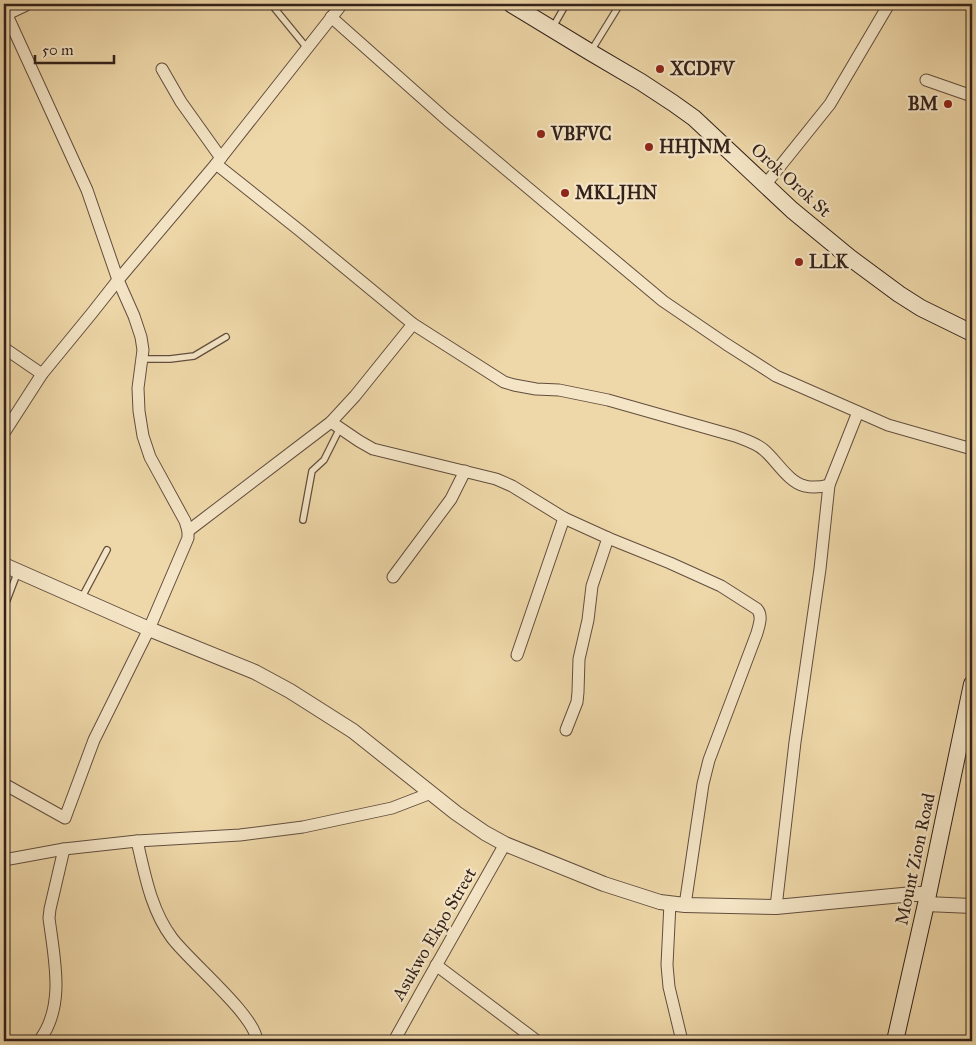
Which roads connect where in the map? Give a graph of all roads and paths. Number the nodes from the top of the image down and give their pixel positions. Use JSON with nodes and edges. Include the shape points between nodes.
{"nodes":[{"id":1,"x":25,"y":4,"type":"edge"},
{"id":2,"x":272,"y":4,"type":"edge"},
{"id":3,"x":342,"y":4,"type":"edge"},
{"id":4,"x":511,"y":4,"type":"edge"},
{"id":5,"x":566,"y":4,"type":"edge"},
{"id":6,"x":620,"y":4,"type":"edge"},
{"id":7,"x":889,"y":4,"type":"edge"},
{"id":8,"x":5,"y":14,"type":"edge"},
{"id":9,"x":331,"y":17,"type":"junction"},
{"id":10,"x":552,"y":29,"type":"junction"},
{"id":11,"x":307,"y":48,"type":"junction"},
{"id":12,"x":590,"y":52,"type":"junction"},
{"id":13,"x":162,"y":69,"type":"dead end"},
{"id":14,"x":926,"y":80,"type":"dead end"},
{"id":15,"x":972,"y":96,"type":"edge"},
{"id":16,"x":218,"y":161,"type":"junction"},
{"id":17,"x":765,"y":185,"type":"junction"},
{"id":18,"x":118,"y":280,"type":"junction"},
{"id":19,"x":413,"y":324,"type":"junction"},
{"id":20,"x":972,"y":333,"type":"edge"},
{"id":21,"x":226,"y":336,"type":"dead end"},
{"id":22,"x":4,"y":348,"type":"edge"},
{"id":23,"x":142,"y":358,"type":"junction"},
{"id":24,"x":42,"y":374,"type":"junction"},
{"id":25,"x":858,"y":412,"type":"junction"},
{"id":26,"x":336,"y":425,"type":"junction"},
{"id":27,"x":4,"y":434,"type":"edge"},
{"id":28,"x":972,"y":449,"type":"edge"},
{"id":29,"x":465,"y":471,"type":"junction"},
{"id":30,"x":829,"y":485,"type":"junction"},
{"id":31,"x":564,"y":518,"type":"junction"},
{"id":32,"x":303,"y":520,"type":"dead end"},
{"id":33,"x":188,"y":531,"type":"junction"},
{"id":34,"x":608,"y":538,"type":"junction"},
{"id":35,"x":107,"y":550,"type":"dead end"},
{"id":36,"x":4,"y":565,"type":"edge"},
{"id":37,"x":18,"y":571,"type":"junction"},
{"id":38,"x":393,"y":577,"type":"dead end"},
{"id":39,"x":81,"y":599,"type":"junction"},
{"id":40,"x":4,"y":608,"type":"edge"},
{"id":41,"x":149,"y":629,"type":"junction"},
{"id":42,"x":517,"y":655,"type":"dead end"},
{"id":43,"x":972,"y":684,"type":"edge"},
{"id":44,"x":566,"y":730,"type":"dead end"},
{"id":45,"x":4,"y":784,"type":"edge"},
{"id":46,"x":431,"y":793,"type":"junction"},
{"id":47,"x":137,"y":841,"type":"junction"},
{"id":48,"x":505,"y":844,"type":"junction"},
{"id":49,"x":64,"y":848,"type":"junction"},
{"id":50,"x":4,"y":860,"type":"edge"},
{"id":51,"x":927,"y":899,"type":"junction"},
{"id":52,"x":670,"y":903,"type":"junction"},
{"id":53,"x":685,"y":905,"type":"junction"},
{"id":54,"x":972,"y":906,"type":"edge"},
{"id":55,"x":776,"y":907,"type":"junction"},
{"id":56,"x":436,"y":965,"type":"junction"},
{"id":57,"x":39,"y":1041,"type":"edge"},
{"id":58,"x":257,"y":1041,"type":"edge"},
{"id":59,"x":394,"y":1041,"type":"edge"},
{"id":60,"x":536,"y":1041,"type":"edge"},
{"id":61,"x":682,"y":1041,"type":"edge"},
{"id":62,"x":895,"y":1041,"type":"edge"}],
"edges":[{"from":1,"to":8,"type":"street"},
{"from":2,"to":11,"type":"lane"},
{"from":3,"to":9,"type":"street"},
{"from":4,"to":10,"type":"main road","name":"Orok Orok St"},
{"from":5,"to":10,"type":"lane"},
{"from":6,"to":12,"type":"lane"},
{"from":7,"to":17,"type":"street","via":[[830,104]]},
{"from":8,"to":18,"type":"street","via":[[87,190]]},
{"from":9,"to":11,"type":"street"},
{"from":9,"to":25,"type":"street","via":[[447,120],[663,301],[776,376]]},
{"from":10,"to":12,"type":"main road","name":"Orok Orok St"},
{"from":11,"to":16,"type":"street"},
{"from":12,"to":17,"type":"main road","name":"Orok Orok St","via":[[694,118]]},
{"from":13,"to":16,"type":"street"},
{"from":14,"to":15,"type":"street"},
{"from":16,"to":18,"type":"street"},
{"from":16,"to":19,"type":"street"},
{"from":17,"to":20,"type":"main road","name":"Orok Orok St","via":[[827,239],[899,294]]},
{"from":18,"to":23,"type":"street","via":[[141,337]]},
{"from":18,"to":24,"type":"street"},
{"from":19,"to":26,"type":"street"},
{"from":19,"to":30,"type":"street","via":[[504,382],[600,398],[735,436],[762,448],[791,479],[803,486]]},
{"from":21,"to":23,"type":"lane","via":[[194,356]]},
{"from":22,"to":24,"type":"street"},
{"from":23,"to":33,"type":"street","via":[[138,388],[142,436]]},
{"from":24,"to":27,"type":"street"},
{"from":25,"to":28,"type":"street","via":[[888,425]]},
{"from":25,"to":30,"type":"street"},
{"from":26,"to":29,"type":"street","via":[[373,449]]},
{"from":26,"to":32,"type":"lane","via":[[324,460],[312,470]]},
{"from":26,"to":33,"type":"street"},
{"from":29,"to":31,"type":"street","via":[[512,486]]},
{"from":29,"to":38,"type":"street","via":[[451,499]]},
{"from":30,"to":55,"type":"street"},
{"from":31,"to":34,"type":"street"},
{"from":31,"to":42,"type":"street"},
{"from":33,"to":41,"type":"street","via":[[186,546]]},
{"from":34,"to":44,"type":"street","via":[[592,586],[579,659],[577,702]]},
{"from":34,"to":53,"type":"street","via":[[721,586],[757,609],[761,617],[709,760]]},
{"from":35,"to":39,"type":"lane"},
{"from":36,"to":37,"type":"street"},
{"from":37,"to":39,"type":"street"},
{"from":37,"to":40,"type":"lane"},
{"from":39,"to":41,"type":"street"},
{"from":41,"to":45,"type":"street","via":[[94,740],[65,818]]},
{"from":41,"to":46,"type":"street","via":[[255,672],[290,691],[353,731]]},
{"from":43,"to":51,"type":"main road","name":"Mount Zion Road"},
{"from":46,"to":47,"type":"street","via":[[392,808],[303,827],[240,836]]},
{"from":46,"to":48,"type":"street"},
{"from":47,"to":49,"type":"street"},
{"from":47,"to":58,"type":"street","via":[[152,902],[160,920],[172,939],[245,1017],[257,1035]]},
{"from":48,"to":52,"type":"street","via":[[604,884]]},
{"from":48,"to":56,"type":"street","name":"Asukwo Ekpo Street"},
{"from":49,"to":50,"type":"street"},
{"from":49,"to":57,"type":"street","via":[[49,918],[56,999],[52,1018]]},
{"from":51,"to":54,"type":"street"},
{"from":51,"to":55,"type":"street","via":[[913,894]]},
{"from":51,"to":62,"type":"main road","name":"Mount Zion Road"},
{"from":52,"to":53,"type":"street"},
{"from":52,"to":61,"type":"street","via":[[667,966]]},
{"from":53,"to":55,"type":"street"},
{"from":56,"to":59,"type":"street","name":"Asukwo Ekpo Street"},
{"from":56,"to":60,"type":"street"}]}
